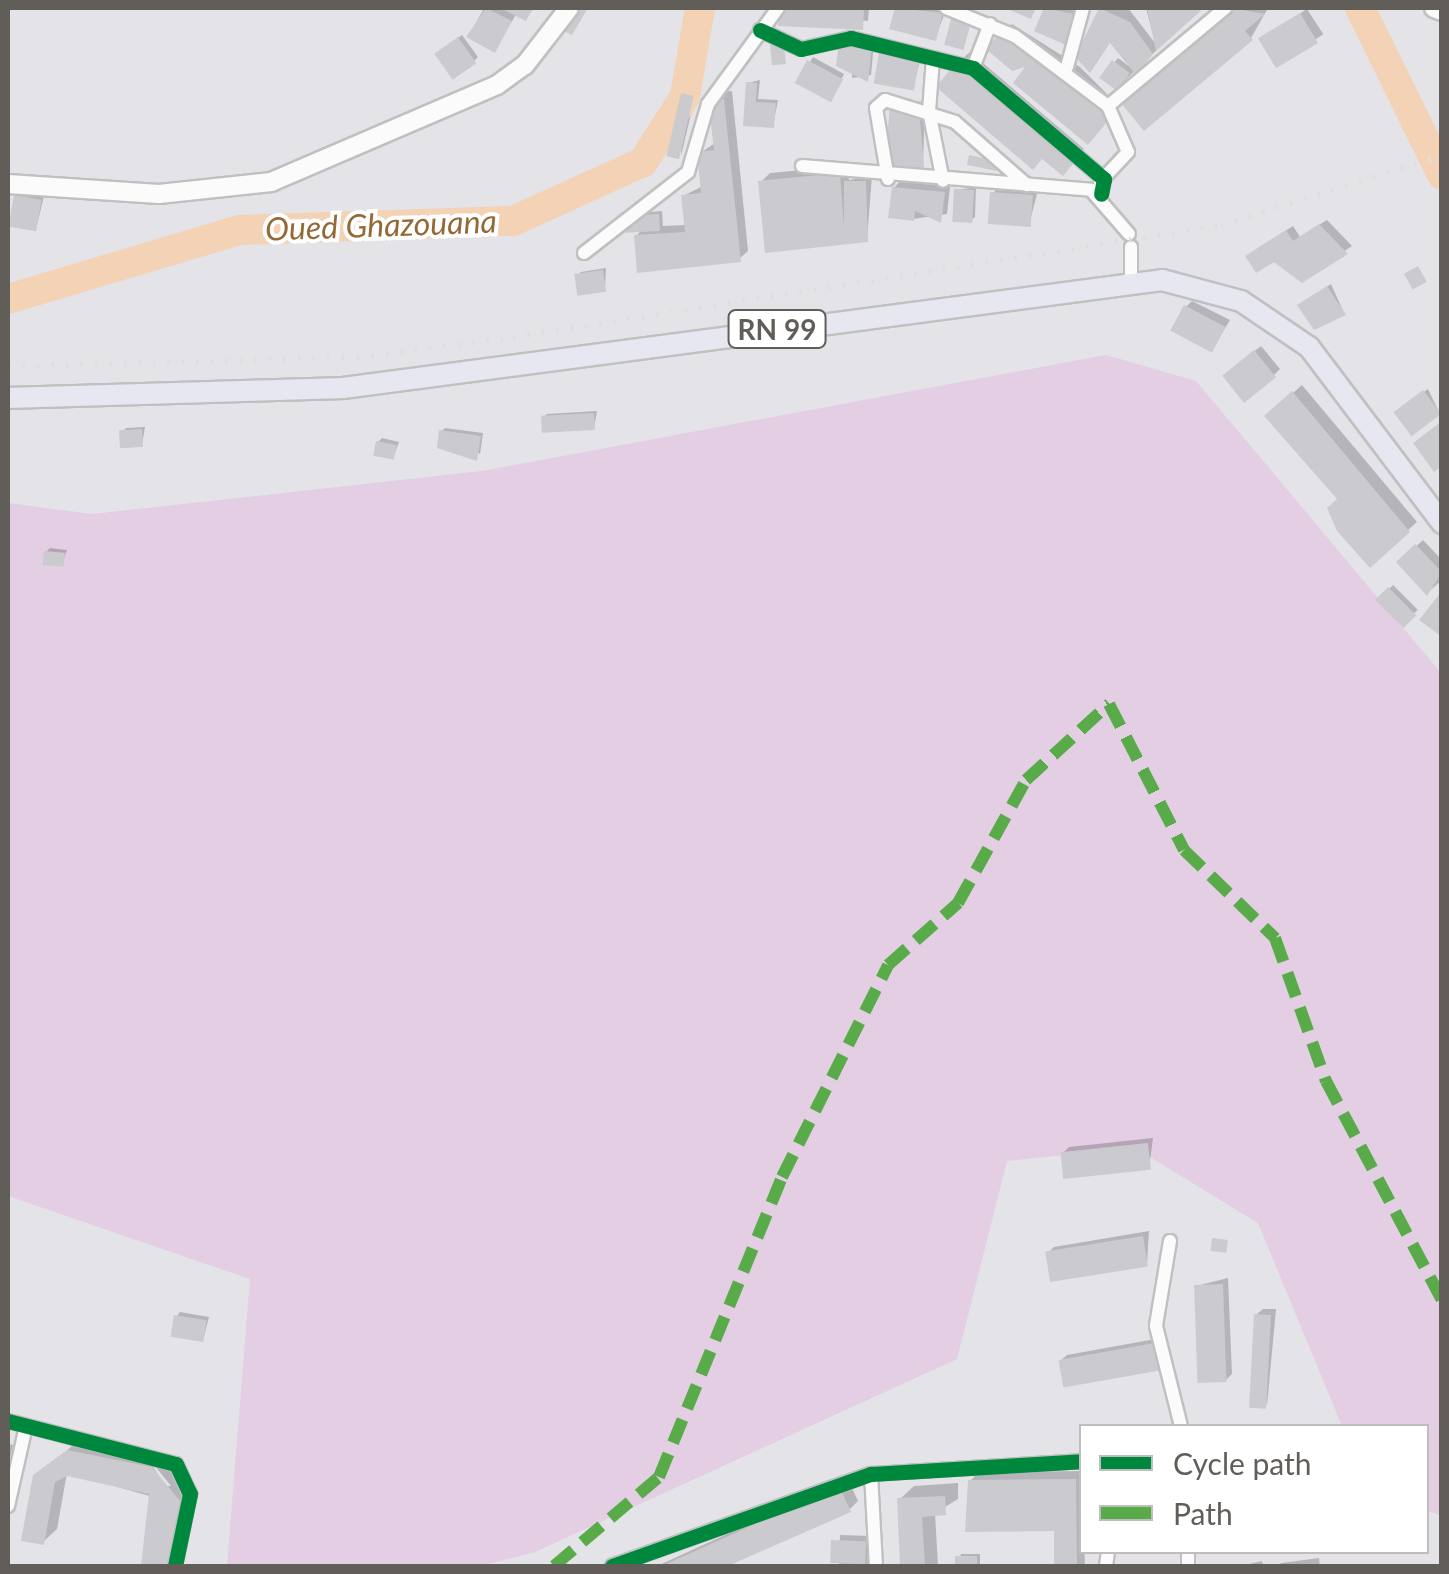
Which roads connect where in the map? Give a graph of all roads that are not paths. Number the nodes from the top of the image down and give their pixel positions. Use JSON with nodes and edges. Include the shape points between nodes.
{"nodes":[{"id":1,"x":569,"y":8,"type":"edge"},
{"id":2,"x":778,"y":8,"type":"edge"},
{"id":3,"x":946,"y":8,"type":"edge"},
{"id":4,"x":1082,"y":8,"type":"edge"},
{"id":5,"x":1225,"y":8,"type":"edge"},
{"id":6,"x":1434,"y":8,"type":"edge"},
{"id":7,"x":1442,"y":11,"type":"edge"},
{"id":8,"x":990,"y":24,"type":"junction"},
{"id":9,"x":760,"y":30,"type":"junction"},
{"id":10,"x":933,"y":58,"type":"junction"},
{"id":11,"x":973,"y":68,"type":"junction"},
{"id":12,"x":1067,"y":68,"type":"junction"},
{"id":13,"x":1108,"y":106,"type":"junction"},
{"id":14,"x":929,"y":112,"type":"junction"},
{"id":15,"x":802,"y":166,"type":"dead end"},
{"id":16,"x":1104,"y":178,"type":"junction"},
{"id":17,"x":888,"y":179,"type":"junction"},
{"id":18,"x":943,"y":181,"type":"junction"},
{"id":19,"x":8,"y":184,"type":"edge"},
{"id":20,"x":1026,"y":185,"type":"junction"},
{"id":21,"x":1096,"y":192,"type":"junction"},
{"id":22,"x":584,"y":252,"type":"dead end"},
{"id":23,"x":1132,"y":283,"type":"junction"},
{"id":24,"x":8,"y":398,"type":"edge"},
{"id":25,"x":1442,"y":523,"type":"edge"},
{"id":26,"x":1170,"y":1242,"type":"dead end"},
{"id":27,"x":8,"y":1422,"type":"edge"},
{"id":28,"x":1180,"y":1424,"type":"edge"},
{"id":29,"x":26,"y":1426,"type":"junction"},
{"id":30,"x":1079,"y":1461,"type":"edge"},
{"id":31,"x":871,"y":1474,"type":"junction"},
{"id":32,"x":8,"y":1506,"type":"edge"},
{"id":33,"x":626,"y":1564,"type":"edge"},
{"id":34,"x":175,"y":1566,"type":"edge"},
{"id":35,"x":612,"y":1566,"type":"edge"},
{"id":36,"x":876,"y":1566,"type":"edge"}],
"edges":[{"from":1,"to":19,"type":"main road","via":[[525,65],[496,85],[272,182],[158,194]]},
{"from":2,"to":9,"type":"street"},
{"from":3,"to":8,"type":"street"},
{"from":4,"to":12,"type":"street"},
{"from":5,"to":13,"type":"street"},
{"from":6,"to":7,"type":"main road"},
{"from":8,"to":11,"type":"street"},
{"from":8,"to":12,"type":"street"},
{"from":9,"to":10,"type":"street","via":[[800,50],[850,38]]},
{"from":9,"to":22,"type":"street","via":[[708,104],[688,172]]},
{"from":10,"to":11,"type":"street"},
{"from":10,"to":14,"type":"street"},
{"from":11,"to":16,"type":"street"},
{"from":12,"to":13,"type":"street"},
{"from":13,"to":16,"type":"street","via":[[1128,152]]},
{"from":14,"to":17,"type":"street","via":[[878,103]]},
{"from":14,"to":18,"type":"street"},
{"from":14,"to":20,"type":"street","via":[[955,122]]},
{"from":15,"to":17,"type":"street"},
{"from":16,"to":21,"type":"street"},
{"from":17,"to":18,"type":"street"},
{"from":18,"to":20,"type":"street"},
{"from":20,"to":21,"type":"street"},
{"from":21,"to":23,"type":"street","via":[[1130,241]]},
{"from":23,"to":24,"type":"main road","number":"RN 99","via":[[344,388]]},
{"from":23,"to":25,"type":"main road","number":"RN 99","via":[[1202,286],[1277,320],[1309,347]]},
{"from":26,"to":28,"type":"street","via":[[1156,1326]]},
{"from":27,"to":29,"type":"street"},
{"from":29,"to":32,"type":"street"},
{"from":29,"to":34,"type":"street","via":[[180,1468],[190,1494]]},
{"from":30,"to":31,"type":"street"},
{"from":31,"to":33,"type":"street"},
{"from":31,"to":36,"type":"street"},
{"from":33,"to":35,"type":"street"}]}
